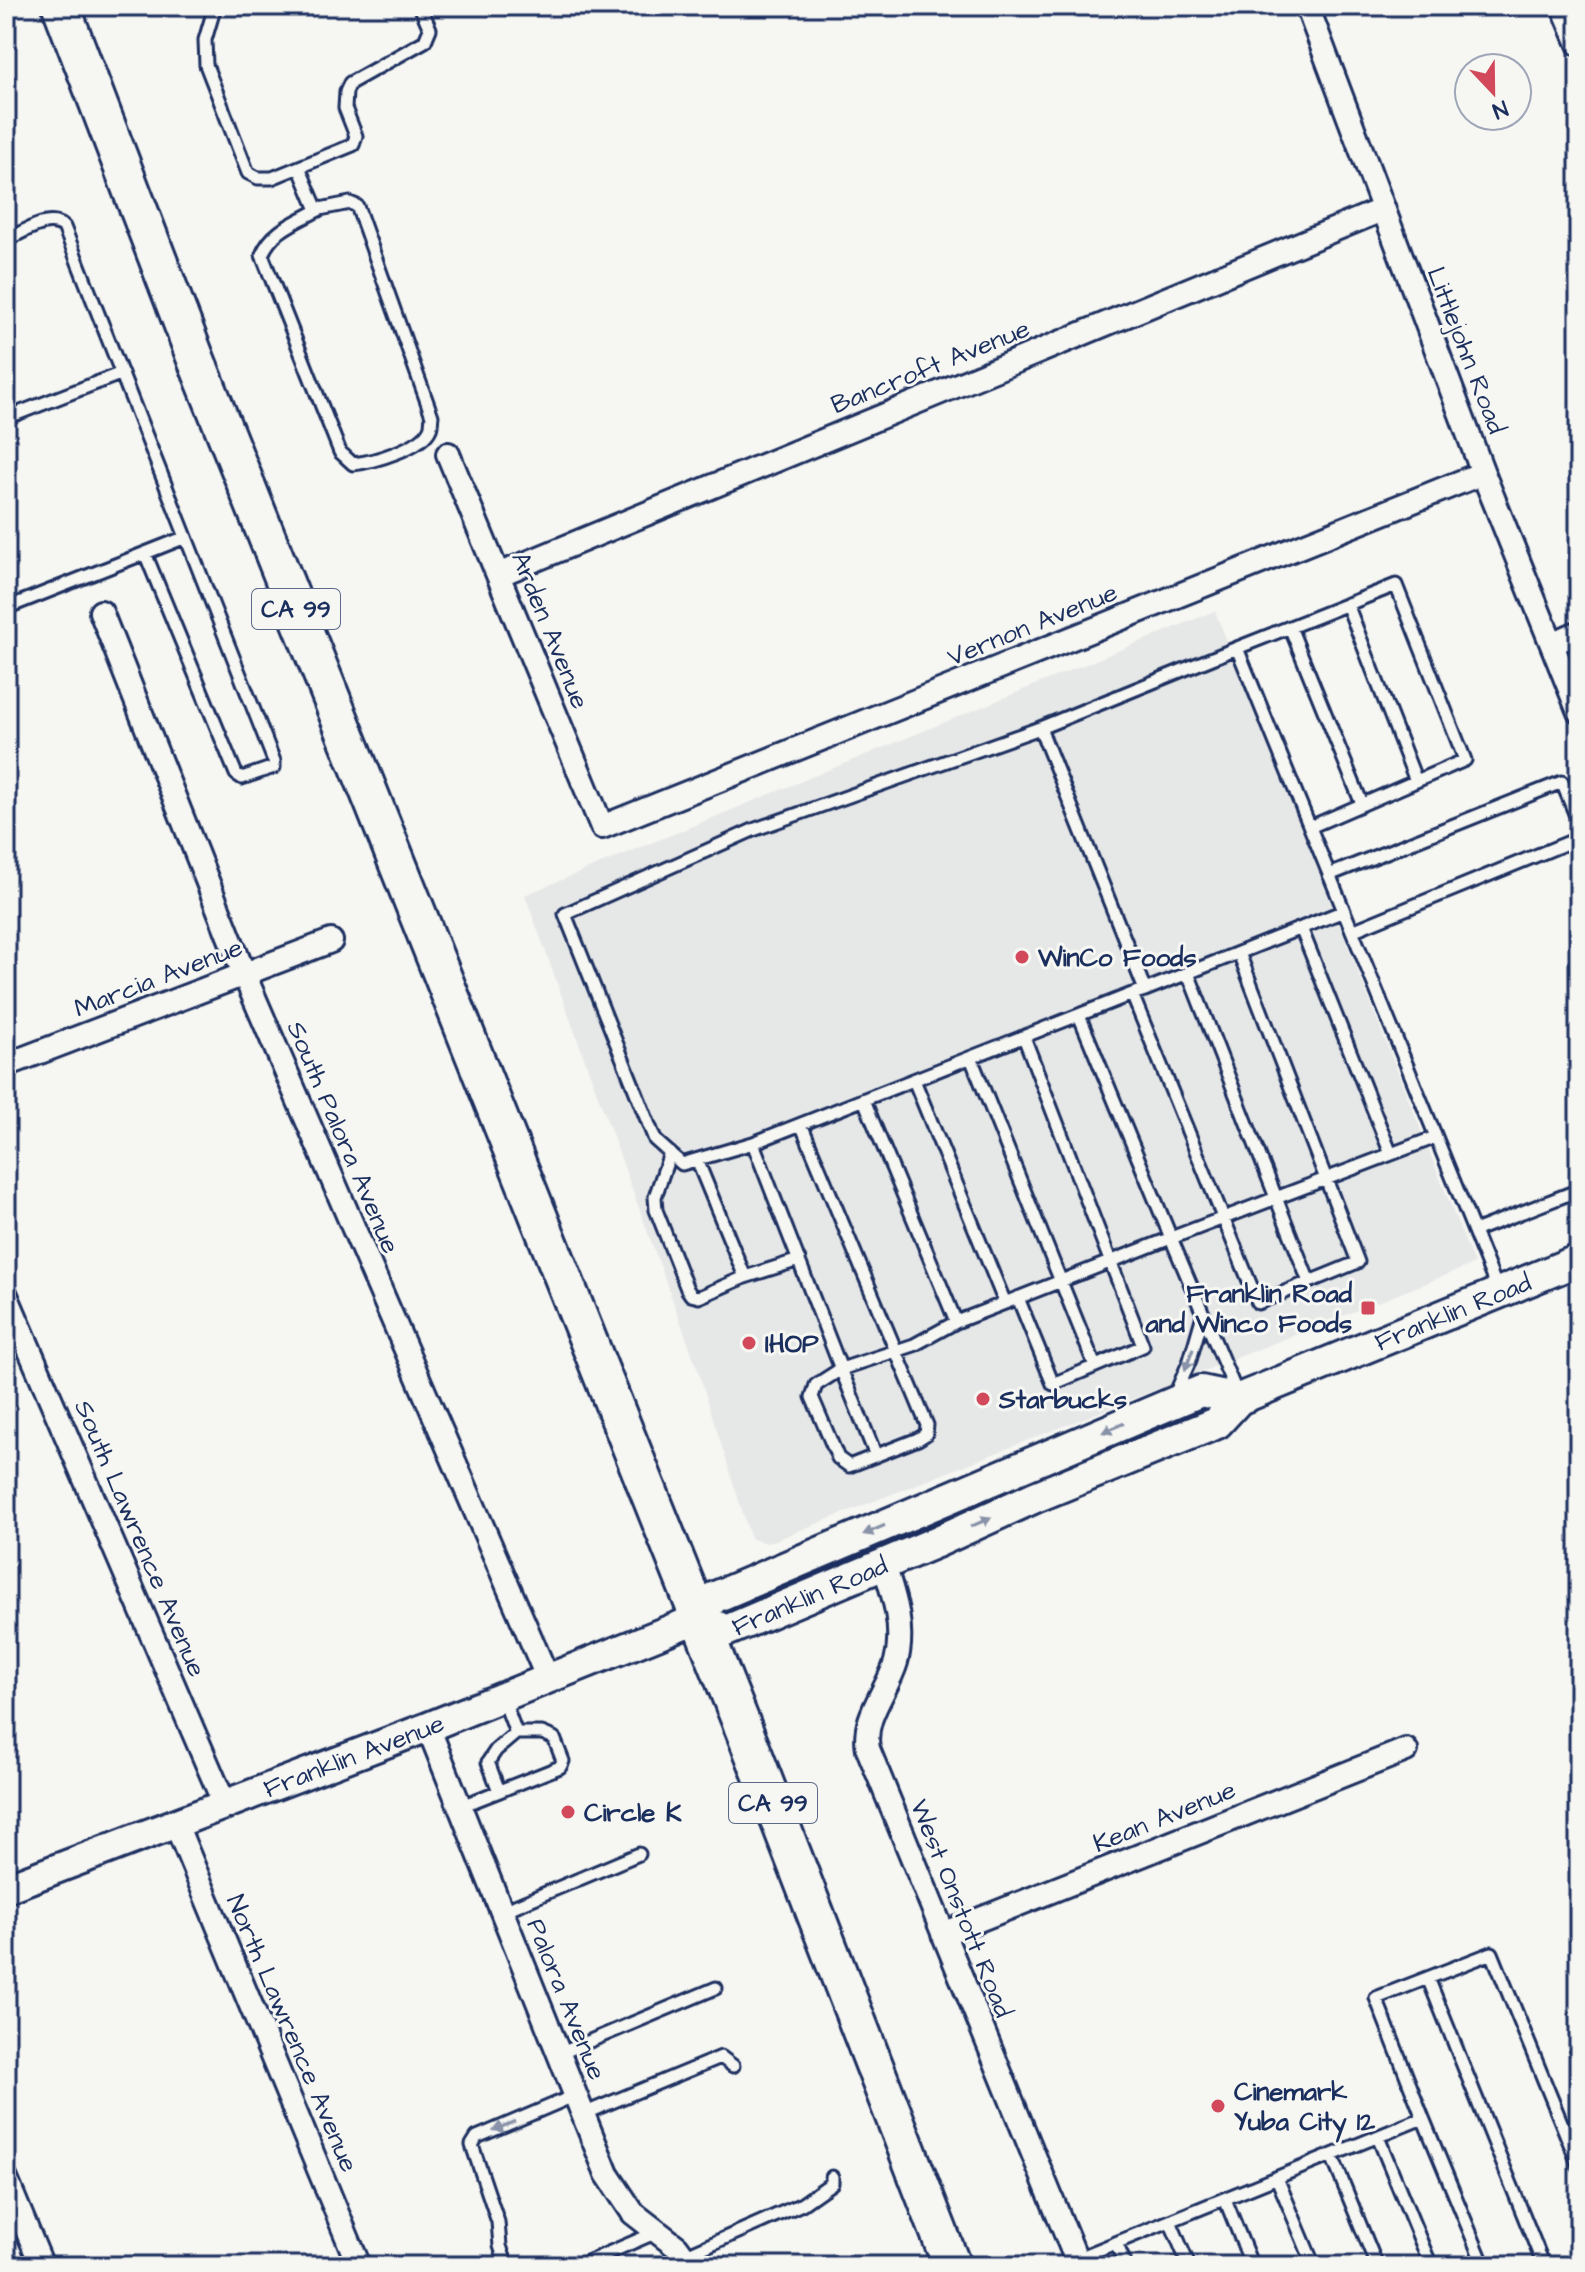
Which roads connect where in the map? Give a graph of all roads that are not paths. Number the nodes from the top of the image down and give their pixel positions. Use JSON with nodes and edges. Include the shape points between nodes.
{"nodes":[{"id":1,"x":61,"y":6,"type":"edge"},
{"id":2,"x":215,"y":6,"type":"edge"},
{"id":3,"x":420,"y":6,"type":"edge"},
{"id":4,"x":1307,"y":6,"type":"edge"},
{"id":5,"x":1563,"y":6,"type":"edge"},
{"id":6,"x":1579,"y":44,"type":"edge"},
{"id":7,"x":299,"y":167,"type":"junction"},
{"id":8,"x":320,"y":209,"type":"junction"},
{"id":9,"x":1384,"y":209,"type":"junction"},
{"id":10,"x":6,"y":240,"type":"edge"},
{"id":11,"x":122,"y":373,"type":"junction"},
{"id":12,"x":6,"y":418,"type":"edge"},
{"id":13,"x":448,"y":454,"type":"dead end"},
{"id":14,"x":1483,"y":473,"type":"junction"},
{"id":15,"x":186,"y":537,"type":"junction"},
{"id":16,"x":145,"y":553,"type":"junction"},
{"id":17,"x":498,"y":575,"type":"junction"},
{"id":18,"x":1347,"y":604,"type":"junction"},
{"id":19,"x":6,"y":608,"type":"edge"},
{"id":20,"x":101,"y":612,"type":"dead end"},
{"id":21,"x":1290,"y":627,"type":"junction"},
{"id":22,"x":1579,"y":632,"type":"edge"},
{"id":23,"x":1552,"y":644,"type":"junction"},
{"id":24,"x":1237,"y":648,"type":"junction"},
{"id":25,"x":1579,"y":712,"type":"edge"},
{"id":26,"x":1040,"y":728,"type":"junction"},
{"id":27,"x":1416,"y":781,"type":"junction"},
{"id":28,"x":1362,"y":804,"type":"junction"},
{"id":29,"x":1579,"y":823,"type":"edge"},
{"id":30,"x":602,"y":827,"type":"joint"},
{"id":31,"x":1310,"y":827,"type":"junction"},
{"id":32,"x":1579,"y":838,"type":"edge"},
{"id":33,"x":1329,"y":875,"type":"junction"},
{"id":34,"x":1344,"y":911,"type":"junction"},
{"id":35,"x":1301,"y":928,"type":"junction"},
{"id":36,"x":1352,"y":931,"type":"junction"},
{"id":37,"x":331,"y":941,"type":"dead end"},
{"id":38,"x":1239,"y":953,"type":"junction"},
{"id":39,"x":1188,"y":973,"type":"junction"},
{"id":40,"x":244,"y":974,"type":"junction"},
{"id":41,"x":1145,"y":990,"type":"junction"},
{"id":42,"x":1132,"y":994,"type":"junction"},
{"id":43,"x":1079,"y":1015,"type":"junction"},
{"id":44,"x":1024,"y":1037,"type":"junction"},
{"id":45,"x":971,"y":1058,"type":"junction"},
{"id":46,"x":6,"y":1065,"type":"edge"},
{"id":47,"x":914,"y":1080,"type":"junction"},
{"id":48,"x":864,"y":1100,"type":"junction"},
{"id":49,"x":801,"y":1124,"type":"junction"},
{"id":50,"x":1436,"y":1137,"type":"junction"},
{"id":51,"x":753,"y":1143,"type":"junction"},
{"id":52,"x":670,"y":1153,"type":"junction"},
{"id":53,"x":1391,"y":1154,"type":"junction"},
{"id":54,"x":697,"y":1160,"type":"junction"},
{"id":55,"x":1327,"y":1179,"type":"junction"},
{"id":56,"x":1579,"y":1190,"type":"edge"},
{"id":57,"x":1277,"y":1198,"type":"junction"},
{"id":58,"x":1225,"y":1218,"type":"junction"},
{"id":59,"x":1474,"y":1231,"type":"junction"},
{"id":60,"x":1171,"y":1238,"type":"junction"},
{"id":61,"x":799,"y":1260,"type":"junction"},
{"id":62,"x":1579,"y":1260,"type":"edge"},
{"id":63,"x":1111,"y":1261,"type":"junction"},
{"id":64,"x":745,"y":1277,"type":"junction"},
{"id":65,"x":1059,"y":1282,"type":"junction"},
{"id":66,"x":1309,"y":1282,"type":"junction"},
{"id":67,"x":1498,"y":1292,"type":"junction"},
{"id":68,"x":6,"y":1295,"type":"edge"},
{"id":69,"x":1018,"y":1298,"type":"junction"},
{"id":70,"x":1005,"y":1303,"type":"junction"},
{"id":71,"x":1203,"y":1315,"type":"junction"},
{"id":72,"x":956,"y":1322,"type":"junction"},
{"id":73,"x":894,"y":1351,"type":"junction"},
{"id":74,"x":1095,"y":1366,"type":"junction"},
{"id":75,"x":841,"y":1369,"type":"junction"},
{"id":76,"x":1239,"y":1399,"type":"junction"},
{"id":77,"x":1171,"y":1404,"type":"junction"},
{"id":78,"x":876,"y":1456,"type":"junction"},
{"id":79,"x":884,"y":1565,"type":"junction"},
{"id":80,"x":699,"y":1618,"type":"junction"},
{"id":81,"x":548,"y":1679,"type":"junction"},
{"id":82,"x":503,"y":1698,"type":"junction"},
{"id":83,"x":428,"y":1727,"type":"junction"},
{"id":84,"x":516,"y":1733,"type":"junction"},
{"id":85,"x":1406,"y":1750,"type":"dead end"},
{"id":86,"x":499,"y":1791,"type":"junction"},
{"id":87,"x":224,"y":1803,"type":"junction"},
{"id":88,"x":459,"y":1807,"type":"junction"},
{"id":89,"x":175,"y":1822,"type":"junction"},
{"id":90,"x":639,"y":1854,"type":"dead end"},
{"id":91,"x":6,"y":1888,"type":"edge"},
{"id":92,"x":501,"y":1912,"type":"junction"},
{"id":93,"x":943,"y":1934,"type":"junction"},
{"id":94,"x":1428,"y":1978,"type":"junction"},
{"id":95,"x":716,"y":1988,"type":"dead end"},
{"id":96,"x":559,"y":2054,"type":"junction"},
{"id":97,"x":733,"y":2066,"type":"dead end"},
{"id":98,"x":579,"y":2105,"type":"junction"},
{"id":99,"x":1423,"y":2118,"type":"junction"},
{"id":100,"x":1378,"y":2137,"type":"junction"},
{"id":101,"x":1332,"y":2156,"type":"junction"},
{"id":102,"x":1579,"y":2166,"type":"edge"},
{"id":103,"x":832,"y":2177,"type":"dead end"},
{"id":104,"x":1277,"y":2178,"type":"junction"},
{"id":105,"x":6,"y":2179,"type":"edge"},
{"id":106,"x":1225,"y":2199,"type":"junction"},
{"id":107,"x":1170,"y":2221,"type":"junction"},
{"id":108,"x":657,"y":2232,"type":"junction"},
{"id":109,"x":1116,"y":2243,"type":"junction"},
{"id":110,"x":688,"y":2261,"type":"edge"},
{"id":111,"x":1077,"y":2262,"type":"edge"},
{"id":112,"x":42,"y":2266,"type":"edge"},
{"id":113,"x":359,"y":2266,"type":"edge"},
{"id":114,"x":507,"y":2266,"type":"edge"},
{"id":115,"x":578,"y":2266,"type":"edge"},
{"id":116,"x":952,"y":2266,"type":"edge"},
{"id":117,"x":1126,"y":2266,"type":"edge"},
{"id":118,"x":1189,"y":2266,"type":"edge"},
{"id":119,"x":1252,"y":2266,"type":"edge"},
{"id":120,"x":1314,"y":2266,"type":"edge"},
{"id":121,"x":1377,"y":2266,"type":"edge"},
{"id":122,"x":1431,"y":2266,"type":"edge"},
{"id":123,"x":1484,"y":2266,"type":"edge"},
{"id":124,"x":1544,"y":2266,"type":"edge"}],
"edges":[{"from":1,"to":80,"type":"highway","number":"CA 99","via":[[197,362]]},
{"from":2,"to":7,"type":"lane","via":[[205,40],[206,65],[248,173],[272,178]]},
{"from":3,"to":7,"type":"lane","via":[[430,29],[425,41],[355,78],[346,92],[345,108],[356,136],[353,145]]},
{"from":4,"to":9,"type":"street","name":"Littlejohn Road"},
{"from":5,"to":6,"type":"street"},
{"from":7,"to":8,"type":"lane"},
{"from":8,"to":8,"type":"lane","via":[[357,206],[432,416],[430,429],[418,443],[365,463],[353,464],[340,452],[262,255],[279,232]]},
{"from":9,"to":14,"type":"street","name":"Littlejohn Road"},
{"from":9,"to":17,"type":"street","name":"Bancroft Avenue"},
{"from":10,"to":11,"type":"lane","via":[[49,222],[64,227]]},
{"from":11,"to":12,"type":"lane"},
{"from":11,"to":15,"type":"lane"},
{"from":13,"to":17,"type":"street","name":"Arden Avenue"},
{"from":14,"to":23,"type":"street","name":"Littlejohn Road"},
{"from":14,"to":30,"type":"street","name":"Vernon Avenue"},
{"from":15,"to":16,"type":"lane"},
{"from":15,"to":16,"type":"lane","via":[[274,767],[242,778],[236,774]]},
{"from":16,"to":19,"type":"lane"},
{"from":17,"to":30,"type":"street","name":"Arden Avenue"},
{"from":18,"to":21,"type":"lane"},
{"from":18,"to":27,"type":"lane"},
{"from":18,"to":27,"type":"lane","via":[[1396,585],[1465,760]]},
{"from":20,"to":40,"type":"street","name":"South Palora Avenue"},
{"from":21,"to":24,"type":"lane"},
{"from":21,"to":28,"type":"lane"},
{"from":22,"to":23,"type":"street"},
{"from":23,"to":25,"type":"street","name":"Littlejohn Road"},
{"from":24,"to":26,"type":"lane"},
{"from":24,"to":31,"type":"lane"},
{"from":26,"to":41,"type":"lane"},
{"from":26,"to":52,"type":"lane","via":[[753,830],[565,914],[655,1140]]},
{"from":27,"to":28,"type":"lane"},
{"from":28,"to":31,"type":"lane"},
{"from":29,"to":33,"type":"lane","via":[[1562,782]]},
{"from":31,"to":33,"type":"lane"},
{"from":32,"to":36,"type":"lane"},
{"from":33,"to":34,"type":"lane"},
{"from":34,"to":35,"type":"lane"},
{"from":34,"to":36,"type":"lane"},
{"from":35,"to":38,"type":"lane"},
{"from":35,"to":53,"type":"lane"},
{"from":36,"to":50,"type":"lane"},
{"from":37,"to":40,"type":"street","name":"Marcia Avenue"},
{"from":38,"to":39,"type":"lane"},
{"from":38,"to":55,"type":"lane"},
{"from":39,"to":41,"type":"lane"},
{"from":39,"to":57,"type":"lane"},
{"from":40,"to":46,"type":"street","name":"Marcia Avenue"},
{"from":40,"to":81,"type":"street","name":"South Palora Avenue"},
{"from":41,"to":42,"type":"lane"},
{"from":42,"to":43,"type":"lane"},
{"from":42,"to":58,"type":"lane"},
{"from":43,"to":44,"type":"lane"},
{"from":43,"to":60,"type":"lane"},
{"from":44,"to":45,"type":"lane"},
{"from":44,"to":63,"type":"lane"},
{"from":45,"to":47,"type":"lane"},
{"from":45,"to":65,"type":"lane"},
{"from":47,"to":48,"type":"lane"},
{"from":47,"to":70,"type":"lane"},
{"from":48,"to":49,"type":"lane"},
{"from":48,"to":72,"type":"lane"},
{"from":49,"to":51,"type":"lane"},
{"from":49,"to":73,"type":"lane"},
{"from":50,"to":53,"type":"lane"},
{"from":50,"to":59,"type":"lane"},
{"from":51,"to":54,"type":"lane"},
{"from":51,"to":61,"type":"lane"},
{"from":52,"to":54,"type":"lane","via":[[682,1164]]},
{"from":52,"to":64,"type":"lane","via":[[655,1197],[656,1210],[687,1289],[699,1297]]},
{"from":53,"to":55,"type":"lane"},
{"from":54,"to":64,"type":"lane"},
{"from":55,"to":57,"type":"lane"},
{"from":55,"to":66,"type":"lane","via":[[1358,1262]]},
{"from":56,"to":59,"type":"lane"},
{"from":57,"to":58,"type":"lane"},
{"from":57,"to":66,"type":"lane"},
{"from":58,"to":60,"type":"lane"},
{"from":58,"to":66,"type":"lane","via":[[1258,1303]]},
{"from":59,"to":67,"type":"lane"},
{"from":60,"to":63,"type":"lane"},
{"from":60,"to":71,"type":"lane"},
{"from":61,"to":64,"type":"lane"},
{"from":61,"to":75,"type":"lane"},
{"from":62,"to":67,"type":"main road","name":"Franklin Road"},
{"from":63,"to":65,"type":"lane"},
{"from":63,"to":74,"type":"lane","via":[[1143,1346]]},
{"from":65,"to":69,"type":"lane"},
{"from":65,"to":74,"type":"lane"},
{"from":67,"to":76,"type":"main road","name":"Franklin Road"},
{"from":68,"to":87,"type":"street","name":"South Lawrence Avenue"},
{"from":69,"to":70,"type":"lane"},
{"from":69,"to":74,"type":"lane","via":[[1053,1384]]},
{"from":70,"to":72,"type":"lane"},
{"from":71,"to":76,"type":"lane"},
{"from":71,"to":77,"type":"lane","one_way":true},
{"from":72,"to":73,"type":"lane"},
{"from":73,"to":75,"type":"lane"},
{"from":73,"to":78,"type":"lane","via":[[927,1425],[926,1434]]},
{"from":75,"to":78,"type":"lane"},
{"from":75,"to":78,"type":"lane","via":[[816,1385],[812,1397],[838,1458],[849,1466]]},
{"from":76,"to":77,"type":"main road","name":"Franklin Road","via":[[1201,1391]]},
{"from":79,"to":76,"type":"main road","name":"Franklin Road","one_way":true,"via":[[1217,1423]]},
{"from":77,"to":80,"type":"main road","name":"Franklin Road","one_way":true,"via":[[713,1598]]},
{"from":79,"to":80,"type":"main road","name":"Franklin Road","via":[[726,1631]]},
{"from":79,"to":93,"type":"street","name":"West Onstott Road","via":[[896,1602],[899,1639],[896,1661],[865,1735],[875,1772]]},
{"from":80,"to":81,"type":"street","name":"Franklin Avenue"},
{"from":80,"to":116,"type":"highway","number":"CA 99"},
{"from":81,"to":82,"type":"street","name":"Franklin Avenue"},
{"from":82,"to":83,"type":"street","name":"Franklin Avenue"},
{"from":82,"to":84,"type":"lane"},
{"from":83,"to":87,"type":"street","name":"Franklin Avenue"},
{"from":83,"to":88,"type":"street","name":"Palora Avenue"},
{"from":84,"to":86,"type":"lane","via":[[488,1762]]},
{"from":84,"to":86,"type":"lane","via":[[554,1738],[563,1761],[560,1767]]},
{"from":85,"to":93,"type":"street","name":"Kean Avenue"},
{"from":86,"to":88,"type":"lane"},
{"from":87,"to":89,"type":"street","name":"Franklin Avenue"},
{"from":88,"to":92,"type":"street","name":"Palora Avenue"},
{"from":89,"to":91,"type":"street","name":"Franklin Avenue"},
{"from":89,"to":113,"type":"street","name":"North Lawrence Avenue"},
{"from":90,"to":92,"type":"lane"},
{"from":92,"to":96,"type":"street","name":"Palora Avenue"},
{"from":93,"to":111,"type":"street","name":"West Onstott Road"},
{"from":94,"to":99,"type":"lane","via":[[1376,1998]]},
{"from":94,"to":102,"type":"lane","via":[[1492,1953]]},
{"from":94,"to":124,"type":"lane"},
{"from":95,"to":96,"type":"lane"},
{"from":96,"to":98,"type":"street","name":"Palora Avenue"},
{"from":97,"to":98,"type":"lane","via":[[721,2057]]},
{"from":98,"to":108,"type":"street","name":"Palora Avenue","via":[[607,2174],[633,2213]]},
{"from":98,"to":114,"type":"lane","one_way":true,"via":[[477,2137],[472,2145]]},
{"from":99,"to":100,"type":"lane"},
{"from":99,"to":123,"type":"lane"},
{"from":100,"to":101,"type":"lane"},
{"from":100,"to":122,"type":"lane"},
{"from":101,"to":104,"type":"lane"},
{"from":101,"to":121,"type":"lane"},
{"from":103,"to":110,"type":"lane","via":[[832,2183],[802,2204]]},
{"from":104,"to":106,"type":"lane"},
{"from":104,"to":120,"type":"lane"},
{"from":105,"to":112,"type":"street"},
{"from":106,"to":107,"type":"lane"},
{"from":106,"to":119,"type":"lane"},
{"from":107,"to":109,"type":"lane"},
{"from":107,"to":118,"type":"lane"},
{"from":108,"to":110,"type":"street","name":"Palora Avenue"},
{"from":108,"to":115,"type":"lane"},
{"from":109,"to":111,"type":"lane"},
{"from":109,"to":117,"type":"lane"}]}
